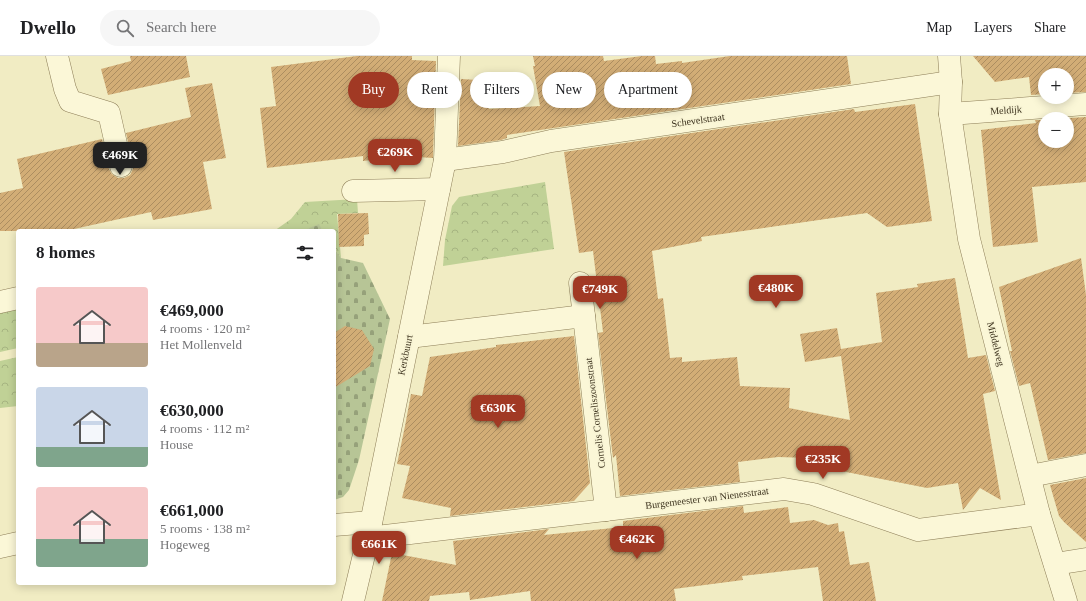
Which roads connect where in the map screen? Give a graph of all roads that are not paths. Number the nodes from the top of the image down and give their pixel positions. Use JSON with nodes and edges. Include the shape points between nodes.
{"nodes":[{"id":1,"x":58,"y":56,"type":"edge"},
{"id":2,"x":449,"y":56,"type":"edge"},
{"id":3,"x":949,"y":56,"type":"edge"},
{"id":4,"x":951,"y":82,"type":"junction"},
{"id":5,"x":1086,"y":104,"type":"edge"},
{"id":6,"x":950,"y":114,"type":"junction"},
{"id":7,"x":445,"y":160,"type":"junction"},
{"id":8,"x":121,"y":166,"type":"dead end"},
{"id":9,"x":439,"y":189,"type":"junction"},
{"id":10,"x":352,"y":191,"type":"dead end"},
{"id":11,"x":580,"y":283,"type":"dead end"},
{"id":12,"x":16,"y":298,"type":"edge"},
{"id":13,"x":0,"y":302,"type":"edge"},
{"id":14,"x":584,"y":316,"type":"junction"},
{"id":15,"x":409,"y":337,"type":"junction"},
{"id":16,"x":1086,"y":465,"type":"edge"},
{"id":17,"x":1030,"y":476,"type":"junction"},
{"id":18,"x":606,"y":510,"type":"junction"},
{"id":19,"x":1039,"y":514,"type":"junction"},
{"id":20,"x":336,"y":525,"type":"edge"},
{"id":21,"x":370,"y":530,"type":"junction"},
{"id":22,"x":16,"y":543,"type":"edge"},
{"id":23,"x":0,"y":547,"type":"edge"},
{"id":24,"x":1086,"y":559,"type":"edge"},
{"id":25,"x":1055,"y":564,"type":"junction"},
{"id":26,"x":353,"y":601,"type":"edge"},
{"id":27,"x":1066,"y":601,"type":"edge"}],
"edges":[{"from":1,"to":8,"type":"street","via":[[70,101],[109,114]]},
{"from":2,"to":7,"type":"street","name":"Kerkbuurt"},
{"from":3,"to":4,"type":"street","name":"Middelweg"},
{"from":4,"to":6,"type":"street","name":"Middelweg"},
{"from":4,"to":7,"type":"street","name":"Schevelstraat","via":[[551,141],[503,152]]},
{"from":5,"to":6,"type":"street","name":"Meldijk"},
{"from":6,"to":17,"type":"street","name":"Middelweg","via":[[969,239]]},
{"from":7,"to":9,"type":"street","name":"Kerkbuurt"},
{"from":9,"to":10,"type":"street"},
{"from":9,"to":15,"type":"street","name":"Kerkbuurt"},
{"from":11,"to":14,"type":"street","name":"Cornelis Corneliszoonstraat"},
{"from":12,"to":13,"type":"street"},
{"from":14,"to":15,"type":"street"},
{"from":14,"to":18,"type":"street","name":"Cornelis Corneliszoonstraat"},
{"from":15,"to":21,"type":"street","name":"Kerkbuurt"},
{"from":16,"to":17,"type":"street"},
{"from":17,"to":19,"type":"street","name":"Middelweg"},
{"from":18,"to":19,"type":"street","name":"Burgemeester van Nienesstraat","via":[[784,489],[813,494],[918,530]]},
{"from":18,"to":21,"type":"street","name":"Burgemeester van Nienesstraat"},
{"from":19,"to":25,"type":"street","name":"Middelweg"},
{"from":20,"to":21,"type":"street","name":"Burgemeester van Nienesstraat"},
{"from":21,"to":26,"type":"street","name":"Kerkbuurt"},
{"from":22,"to":23,"type":"street"},
{"from":24,"to":25,"type":"street"},
{"from":25,"to":27,"type":"street","name":"Middelweg"}]}
